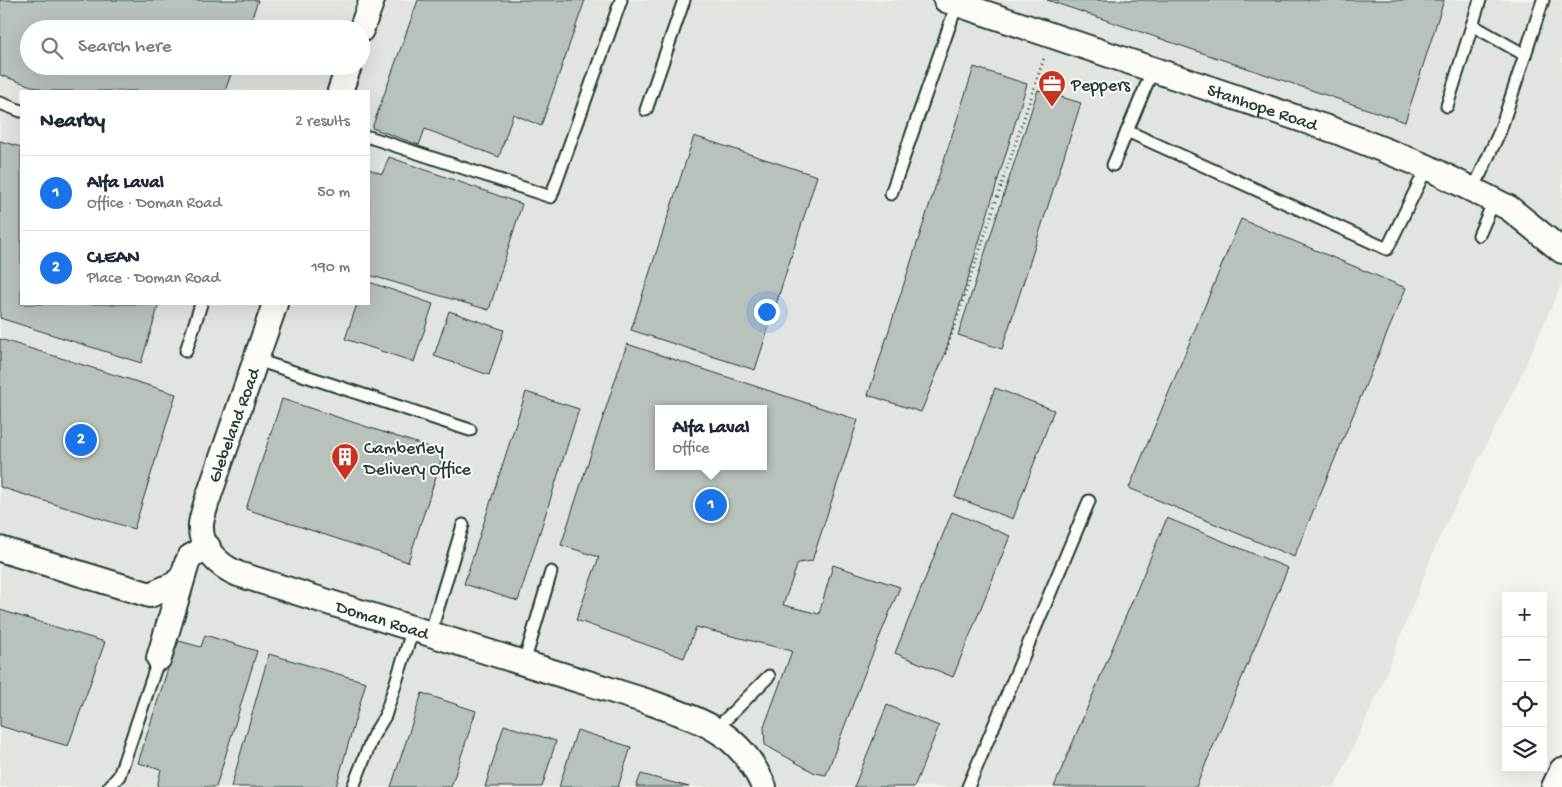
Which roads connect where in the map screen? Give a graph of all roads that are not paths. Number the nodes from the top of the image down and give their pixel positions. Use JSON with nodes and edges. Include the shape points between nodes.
{"nodes":[{"id":1,"x":372,"y":0,"type":"edge"},
{"id":2,"x":621,"y":0,"type":"edge"},
{"id":3,"x":684,"y":0,"type":"edge"},
{"id":4,"x":1480,"y":0,"type":"edge"},
{"id":5,"x":1543,"y":0,"type":"edge"},
{"id":6,"x":951,"y":2,"type":"edge"},
{"id":7,"x":365,"y":20,"type":"edge"},
{"id":8,"x":1472,"y":25,"type":"junction"},
{"id":9,"x":1525,"y":55,"type":"junction"},
{"id":10,"x":1152,"y":69,"type":"junction"},
{"id":11,"x":346,"y":75,"type":"edge"},
{"id":12,"x":340,"y":90,"type":"edge"},
{"id":13,"x":0,"y":103,"type":"edge"},
{"id":14,"x":1447,"y":106,"type":"dead end"},
{"id":15,"x":646,"y":110,"type":"dead end"},
{"id":16,"x":20,"y":111,"type":"edge"},
{"id":17,"x":1127,"y":131,"type":"junction"},
{"id":18,"x":370,"y":137,"type":"edge"},
{"id":19,"x":1114,"y":165,"type":"dead end"},
{"id":20,"x":1427,"y":167,"type":"junction"},
{"id":21,"x":1472,"y":190,"type":"junction"},
{"id":22,"x":891,"y":194,"type":"dead end"},
{"id":23,"x":1494,"y":201,"type":"junction"},
{"id":24,"x":1479,"y":235,"type":"dead end"},
{"id":25,"x":1562,"y":250,"type":"edge"},
{"id":26,"x":201,"y":305,"type":"edge"},
{"id":27,"x":275,"y":305,"type":"edge"},
{"id":28,"x":186,"y":351,"type":"dead end"},
{"id":29,"x":257,"y":360,"type":"junction"},
{"id":30,"x":470,"y":430,"type":"dead end"},
{"id":31,"x":1089,"y":501,"type":"dead end"},
{"id":32,"x":463,"y":525,"type":"dead end"},
{"id":33,"x":208,"y":547,"type":"junction"},
{"id":34,"x":0,"y":549,"type":"edge"},
{"id":35,"x":551,"y":572,"type":"dead end"},
{"id":36,"x":182,"y":577,"type":"junction"},
{"id":37,"x":421,"y":632,"type":"junction"},
{"id":38,"x":159,"y":658,"type":"joint"},
{"id":39,"x":524,"y":664,"type":"junction"},
{"id":40,"x":769,"y":676,"type":"dead end"},
{"id":41,"x":716,"y":729,"type":"junction"},
{"id":42,"x":1562,"y":770,"type":"edge"},
{"id":43,"x":109,"y":787,"type":"edge"},
{"id":44,"x":353,"y":787,"type":"edge"},
{"id":45,"x":764,"y":787,"type":"edge"},
{"id":46,"x":968,"y":787,"type":"edge"},
{"id":47,"x":1554,"y":787,"type":"edge"}],
"edges":[{"from":1,"to":7,"type":"street"},
{"from":2,"to":18,"type":"lane","via":[[550,197]]},
{"from":3,"to":15,"type":"lane"},
{"from":4,"to":8,"type":"lane"},
{"from":5,"to":9,"type":"lane"},
{"from":6,"to":10,"type":"street","name":"Stanhope Road"},
{"from":6,"to":22,"type":"lane"},
{"from":8,"to":9,"type":"lane"},
{"from":8,"to":14,"type":"lane"},
{"from":9,"to":21,"type":"lane","via":[[1500,131]]},
{"from":10,"to":17,"type":"lane"},
{"from":10,"to":20,"type":"street","name":"Stanhope Road","via":[[1336,131]]},
{"from":11,"to":12,"type":"street"},
{"from":13,"to":16,"type":"lane"},
{"from":17,"to":19,"type":"lane"},
{"from":17,"to":20,"type":"lane","via":[[1387,249]]},
{"from":20,"to":21,"type":"street","name":"Stanhope Road"},
{"from":21,"to":23,"type":"street","name":"Stanhope Road"},
{"from":23,"to":24,"type":"lane"},
{"from":23,"to":25,"type":"street","name":"Stanhope Road","via":[[1509,208]]},
{"from":26,"to":28,"type":"lane"},
{"from":27,"to":29,"type":"street","name":"Glebeland Road"},
{"from":29,"to":30,"type":"lane"},
{"from":29,"to":33,"type":"street","name":"Glebeland Road","via":[[207,501],[201,524]]},
{"from":31,"to":46,"type":"lane"},
{"from":32,"to":37,"type":"lane"},
{"from":33,"to":36,"type":"street","via":[[190,557]]},
{"from":33,"to":37,"type":"street","name":"Doman Road","via":[[216,561],[238,574]]},
{"from":34,"to":36,"type":"street","via":[[150,595],[175,584]]},
{"from":35,"to":39,"type":"lane"},
{"from":36,"to":38,"type":"street"},
{"from":37,"to":39,"type":"street","name":"Doman Road"},
{"from":37,"to":44,"type":"lane"},
{"from":38,"to":43,"type":"lane","via":[[119,776]]},
{"from":39,"to":41,"type":"street","name":"Doman Road","via":[[649,702],[701,720]]},
{"from":40,"to":41,"type":"lane"},
{"from":41,"to":45,"type":"street","name":"Doman Road","via":[[748,756]]},
{"from":42,"to":47,"type":"street"}]}
